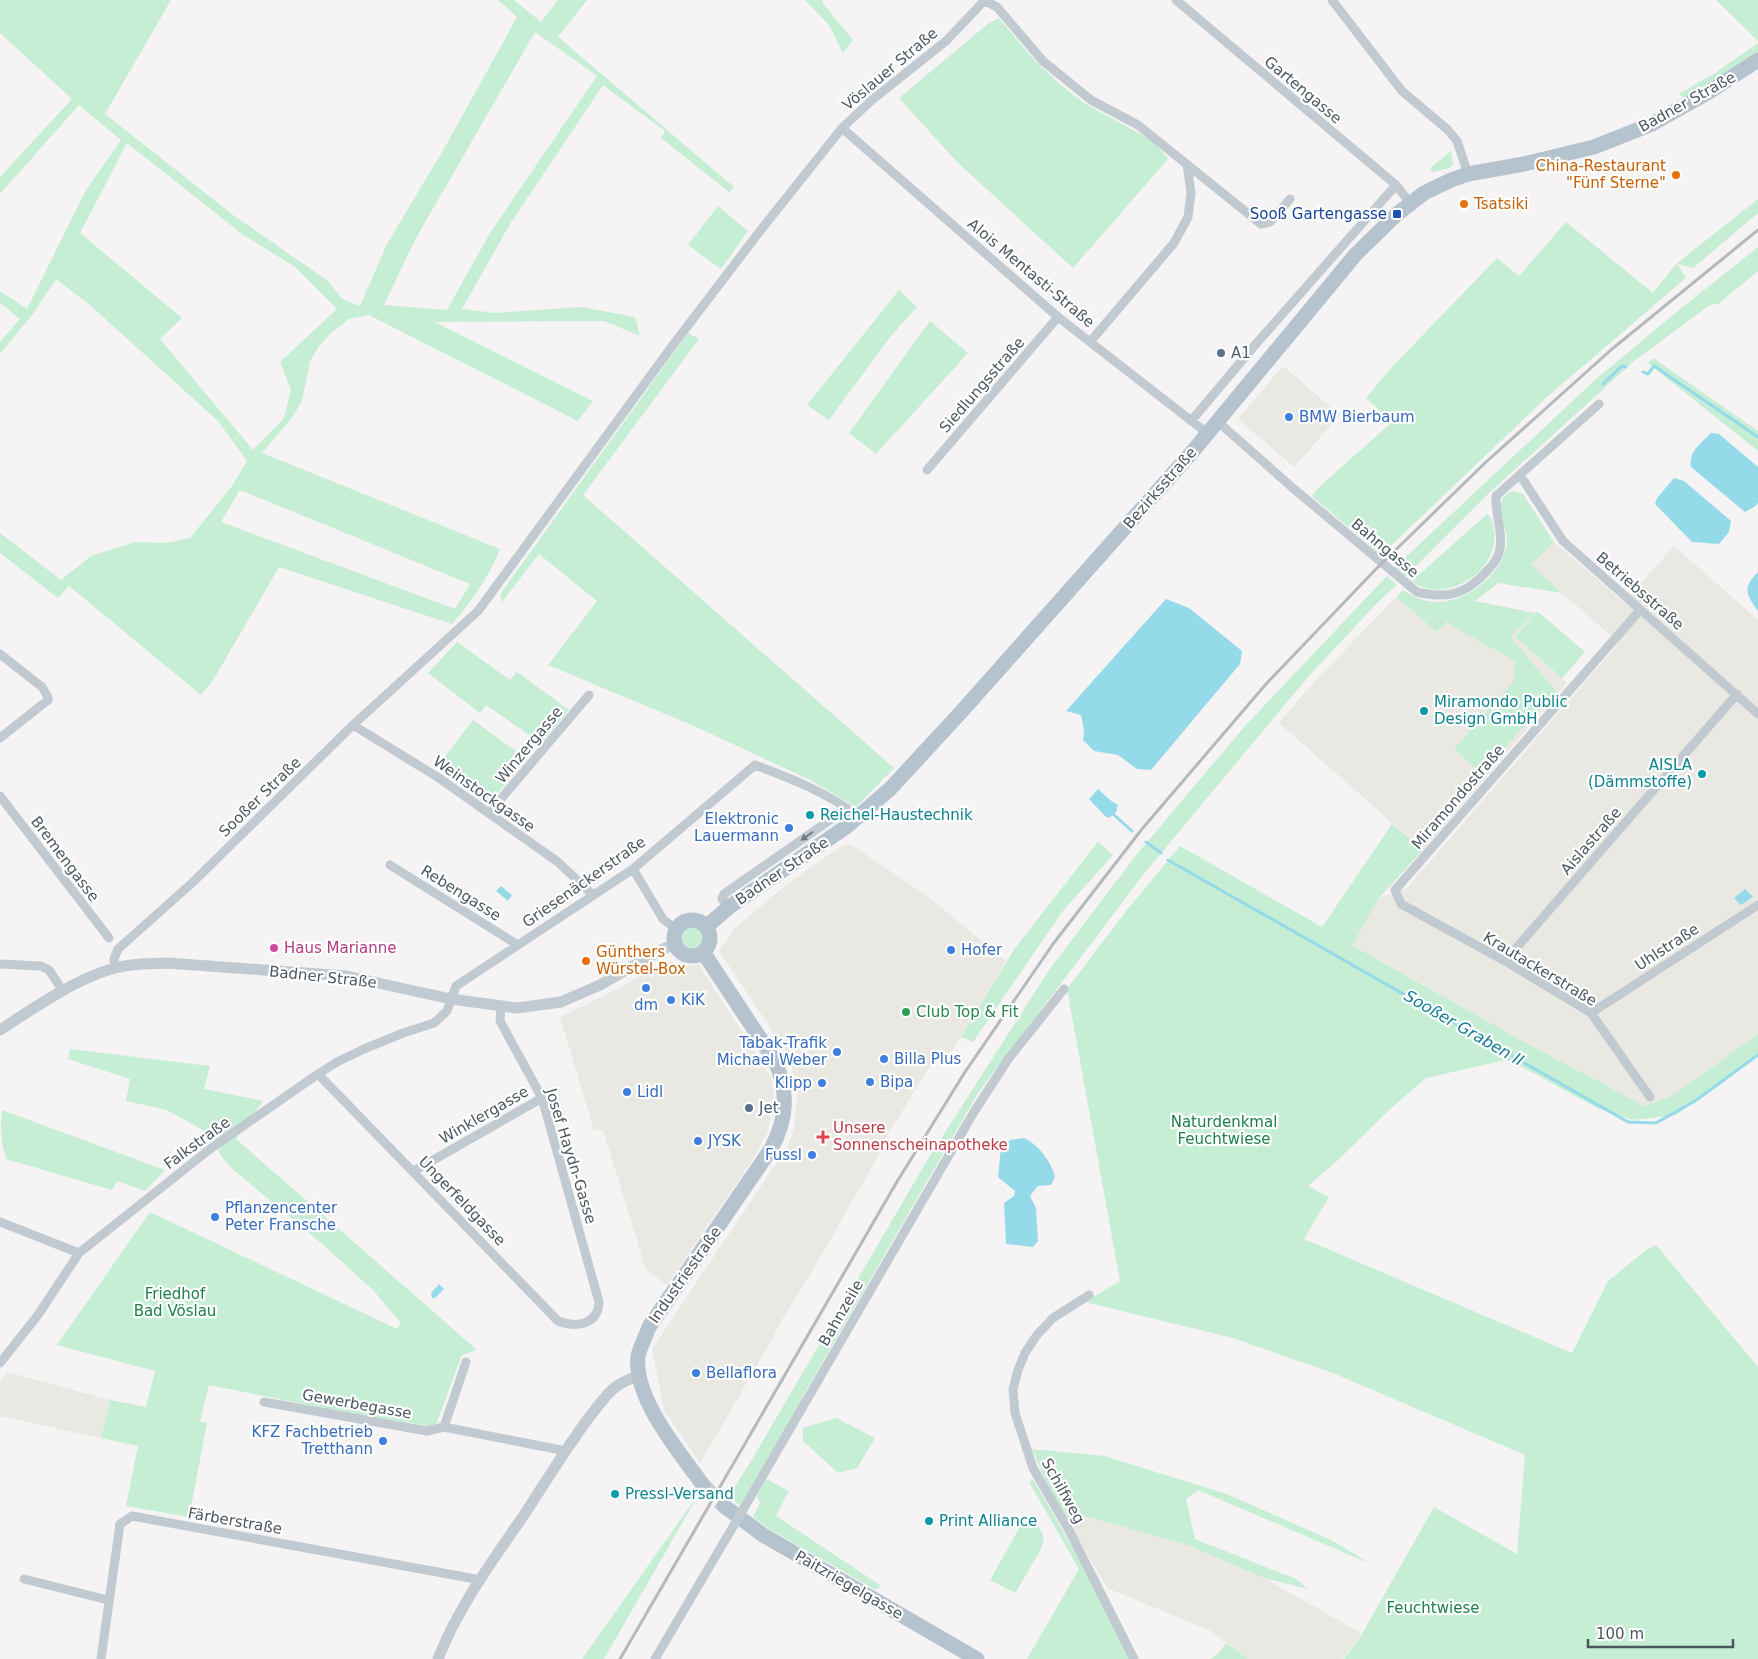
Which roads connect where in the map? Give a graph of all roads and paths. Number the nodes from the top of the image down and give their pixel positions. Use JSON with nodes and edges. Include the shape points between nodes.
{"nodes":[{"id":1,"x":985,"y":0,"type":"edge"},
{"id":2,"x":1176,"y":0,"type":"edge"},
{"id":3,"x":1332,"y":0,"type":"edge"},
{"id":4,"x":1758,"y":60,"type":"edge"},
{"id":5,"x":842,"y":128,"type":"junction"},
{"id":6,"x":1187,"y":164,"type":"junction"},
{"id":7,"x":1468,"y":174,"type":"junction"},
{"id":8,"x":1396,"y":185,"type":"junction"},
{"id":9,"x":1290,"y":199,"type":"dead end"},
{"id":10,"x":1410,"y":203,"type":"junction"},
{"id":11,"x":1058,"y":317,"type":"junction"},
{"id":12,"x":1090,"y":342,"type":"junction"},
{"id":13,"x":1599,"y":404,"type":"dead end"},
{"id":14,"x":1191,"y":421,"type":"junction"},
{"id":15,"x":1217,"y":421,"type":"junction"},
{"id":16,"x":1207,"y":433,"type":"junction"},
{"id":17,"x":927,"y":470,"type":"dead end"},
{"id":18,"x":1520,"y":475,"type":"junction"},
{"id":19,"x":1640,"y":610,"type":"junction"},
{"id":20,"x":435,"y":650,"type":"joint"},
{"id":21,"x":0,"y":654,"type":"edge"},
{"id":22,"x":589,"y":694,"type":"dead end"},
{"id":23,"x":1737,"y":694,"type":"junction"},
{"id":24,"x":1758,"y":714,"type":"edge"},
{"id":25,"x":353,"y":725,"type":"junction"},
{"id":26,"x":0,"y":738,"type":"edge"},
{"id":27,"x":0,"y":796,"type":"edge"},
{"id":28,"x":847,"y":808,"type":"junction"},
{"id":29,"x":488,"y":813,"type":"junction"},
{"id":30,"x":860,"y":817,"type":"junction"},
{"id":31,"x":390,"y":865,"type":"dead end"},
{"id":32,"x":633,"y":869,"type":"junction"},
{"id":33,"x":1395,"y":890,"type":"joint"},
{"id":34,"x":594,"y":895,"type":"junction"},
{"id":35,"x":1758,"y":905,"type":"edge"},
{"id":36,"x":729,"y":907,"type":"junction"},
{"id":37,"x":706,"y":927,"type":"junction"},
{"id":38,"x":676,"y":936,"type":"junction"},
{"id":39,"x":109,"y":938,"type":"dead end"},
{"id":40,"x":518,"y":945,"type":"junction"},
{"id":41,"x":703,"y":952,"type":"junction"},
{"id":42,"x":1505,"y":961,"type":"junction"},
{"id":43,"x":0,"y":964,"type":"edge"},
{"id":44,"x":115,"y":968,"type":"junction"},
{"id":45,"x":1064,"y":989,"type":"dead end"},
{"id":46,"x":63,"y":991,"type":"junction"},
{"id":47,"x":451,"y":999,"type":"junction"},
{"id":48,"x":501,"y":1007,"type":"junction"},
{"id":49,"x":1591,"y":1012,"type":"junction"},
{"id":50,"x":0,"y":1030,"type":"edge"},
{"id":51,"x":318,"y":1074,"type":"junction"},
{"id":52,"x":1650,"y":1097,"type":"dead end"},
{"id":53,"x":542,"y":1098,"type":"junction"},
{"id":54,"x":414,"y":1171,"type":"junction"},
{"id":55,"x":0,"y":1222,"type":"edge"},
{"id":56,"x":79,"y":1253,"type":"junction"},
{"id":57,"x":1089,"y":1295,"type":"dead end"},
{"id":58,"x":593,"y":1318,"type":"joint"},
{"id":59,"x":466,"y":1362,"type":"dead end"},
{"id":60,"x":0,"y":1363,"type":"edge"},
{"id":61,"x":639,"y":1376,"type":"junction"},
{"id":62,"x":264,"y":1402,"type":"dead end"},
{"id":63,"x":444,"y":1426,"type":"junction"},
{"id":64,"x":566,"y":1451,"type":"junction"},
{"id":65,"x":703,"y":1485,"type":"tunnel mouth"},
{"id":66,"x":724,"y":1506,"type":"tunnel mouth"},
{"id":67,"x":24,"y":1579,"type":"dead end"},
{"id":68,"x":481,"y":1580,"type":"junction"},
{"id":69,"x":108,"y":1600,"type":"junction"},
{"id":70,"x":101,"y":1659,"type":"edge"},
{"id":71,"x":438,"y":1659,"type":"edge"},
{"id":72,"x":655,"y":1659,"type":"edge"},
{"id":73,"x":977,"y":1659,"type":"edge"},
{"id":74,"x":1134,"y":1659,"type":"edge"}],
"edges":[{"from":1,"to":5,"type":"street","name":"Vöslauer Straße","via":[[946,41]]},
{"from":1,"to":6,"type":"street","via":[[997,7],[1043,61],[1091,100],[1138,125]]},
{"from":2,"to":8,"type":"street","name":"Gartengasse"},
{"from":3,"to":7,"type":"street","via":[[1402,91],[1457,141]]},
{"from":4,"to":7,"type":"main road","name":"Badner Straße","via":[[1678,110],[1612,140],[1574,152]]},
{"from":5,"to":11,"type":"street","name":"Alois Mentasti-Straße"},
{"from":5,"to":20,"type":"street","name":"Vöslauer Straße","via":[[673,345],[478,611]]},
{"from":6,"to":9,"type":"street","via":[[1261,224],[1270,222]]},
{"from":6,"to":12,"type":"street","via":[[1191,193],[1188,217],[1174,243]]},
{"from":7,"to":10,"type":"main road","name":"Bezirksstraße","via":[[1438,185]]},
{"from":8,"to":10,"type":"street","name":"Gartengasse"},
{"from":8,"to":14,"type":"street"},
{"from":10,"to":15,"type":"main road","name":"Bezirksstraße","via":[[1356,254]]},
{"from":11,"to":12,"type":"street","name":"Alois Mentasti-Straße"},
{"from":11,"to":17,"type":"street","name":"Siedlungsstraße"},
{"from":12,"to":14,"type":"street","name":"Alois Mentasti-Straße"},
{"from":13,"to":18,"type":"street"},
{"from":14,"to":16,"type":"street","name":"Alois Mentasti-Straße"},
{"from":15,"to":16,"type":"main road","name":"Bezirksstraße"},
{"from":15,"to":18,"type":"street","name":"Bahngasse","via":[[1417,592],[1434,596],[1464,591],[1491,568],[1500,551],[1496,496]]},
{"from":16,"to":30,"type":"main road","name":"Bezirksstraße","via":[[937,740]]},
{"from":18,"to":19,"type":"street","name":"Betriebsstraße","via":[[1563,541]]},
{"from":19,"to":23,"type":"street","name":"Betriebsstraße"},
{"from":19,"to":33,"type":"street","name":"Miramondostraße"},
{"from":20,"to":25,"type":"street","name":"Sooßer Straße"},
{"from":21,"to":26,"type":"street","via":[[42,687],[48,697]]},
{"from":22,"to":29,"type":"street","name":"Winzergasse"},
{"from":23,"to":24,"type":"street","name":"Betriebsstraße"},
{"from":23,"to":42,"type":"street","name":"Aislastraße"},
{"from":25,"to":29,"type":"street","name":"Weinstockgasse","via":[[439,778]]},
{"from":25,"to":44,"type":"street","name":"Sooßer Straße","via":[[192,883],[118,949]]},
{"from":27,"to":39,"type":"street","name":"Bremengasse"},
{"from":28,"to":30,"type":"street"},
{"from":28,"to":32,"type":"street","name":"Griesenäckerstraße","via":[[805,784],[755,765]]},
{"from":28,"to":36,"type":"street","one_way":true,"via":[[724,894],[722,899]]},
{"from":29,"to":34,"type":"street","name":"Weinstockgasse","via":[[558,862]]},
{"from":30,"to":36,"type":"main road","name":"Badner Straße"},
{"from":31,"to":40,"type":"street","name":"Rebengasse"},
{"from":32,"to":34,"type":"street","name":"Griesenäckerstraße"},
{"from":32,"to":38,"type":"street","via":[[662,919]]},
{"from":33,"to":42,"type":"street","name":"Krautackerstraße","via":[[1401,904]]},
{"from":34,"to":40,"type":"street","name":"Griesenäckerstraße"},
{"from":35,"to":49,"type":"street","name":"Uhlstraße"},
{"from":36,"to":37,"type":"main road","name":"Badner Straße"},
{"from":37,"to":38,"type":"main road","via":[[690,920],[680,924]]},
{"from":37,"to":41,"type":"main road","via":[[710,937]]},
{"from":38,"to":41,"type":"main road","via":[[678,949],[686,955]]},
{"from":38,"to":48,"type":"street","name":"Badner Straße","via":[[661,950],[600,985],[561,1002]]},
{"from":40,"to":47,"type":"street","name":"Griesenäckerstraße","via":[[456,986]]},
{"from":41,"to":61,"type":"main road","name":"Industriestraße","via":[[783,1078],[782,1125],[771,1150],[649,1327],[638,1356]]},
{"from":42,"to":49,"type":"street","name":"Krautackerstraße"},
{"from":43,"to":46,"type":"street","via":[[42,966],[49,970]]},
{"from":44,"to":46,"type":"street","name":"Badner Straße"},
{"from":44,"to":47,"type":"street","name":"Badner Straße","via":[[168,963],[346,976]]},
{"from":45,"to":72,"type":"street","name":"Bahnzeile","bridge":true,"via":[[1009,1058],[974,1112]]},
{"from":46,"to":50,"type":"street","name":"Badner Straße"},
{"from":47,"to":48,"type":"street","name":"Badner Straße"},
{"from":47,"to":51,"type":"street","name":"Falkstraße","via":[[447,1011],[434,1023],[364,1049]]},
{"from":48,"to":53,"type":"street","name":"Josef Haydn-Gasse","via":[[500,1021]]},
{"from":49,"to":52,"type":"street","name":"Krautackerstraße"},
{"from":51,"to":54,"type":"street","name":"Ungerfeldgasse"},
{"from":51,"to":56,"type":"street","name":"Falkstraße","via":[[210,1149]]},
{"from":53,"to":54,"type":"street","name":"Winklergasse"},
{"from":53,"to":58,"type":"street","name":"Josef Haydn-Gasse","via":[[599,1302]]},
{"from":54,"to":58,"type":"street","name":"Ungerfeldgasse","via":[[558,1321],[567,1325],[582,1324]]},
{"from":55,"to":56,"type":"street"},
{"from":56,"to":60,"type":"street","name":"Falkstraße","via":[[38,1316]]},
{"from":57,"to":74,"type":"street","name":"Schilfweg","via":[[1053,1318],[1025,1353],[1014,1389],[1016,1412],[1033,1468],[1070,1532]]},
{"from":59,"to":63,"type":"street"},
{"from":61,"to":64,"type":"street","via":[[623,1381],[602,1400]]},
{"from":61,"to":65,"type":"main road","via":[[660,1424]]},
{"from":62,"to":63,"type":"street","name":"Gewerbegasse","via":[[427,1431]]},
{"from":63,"to":64,"type":"street","name":"Gewerbegasse"},
{"from":64,"to":68,"type":"street"},
{"from":66,"to":73,"type":"main road","name":"Paitzriegelgasse","via":[[763,1535]]},
{"from":67,"to":69,"type":"street"},
{"from":68,"to":69,"type":"street","name":"Färberstraße","via":[[132,1516],[120,1524]]},
{"from":68,"to":71,"type":"street"},
{"from":69,"to":70,"type":"street","name":"Färberstraße"}]}
